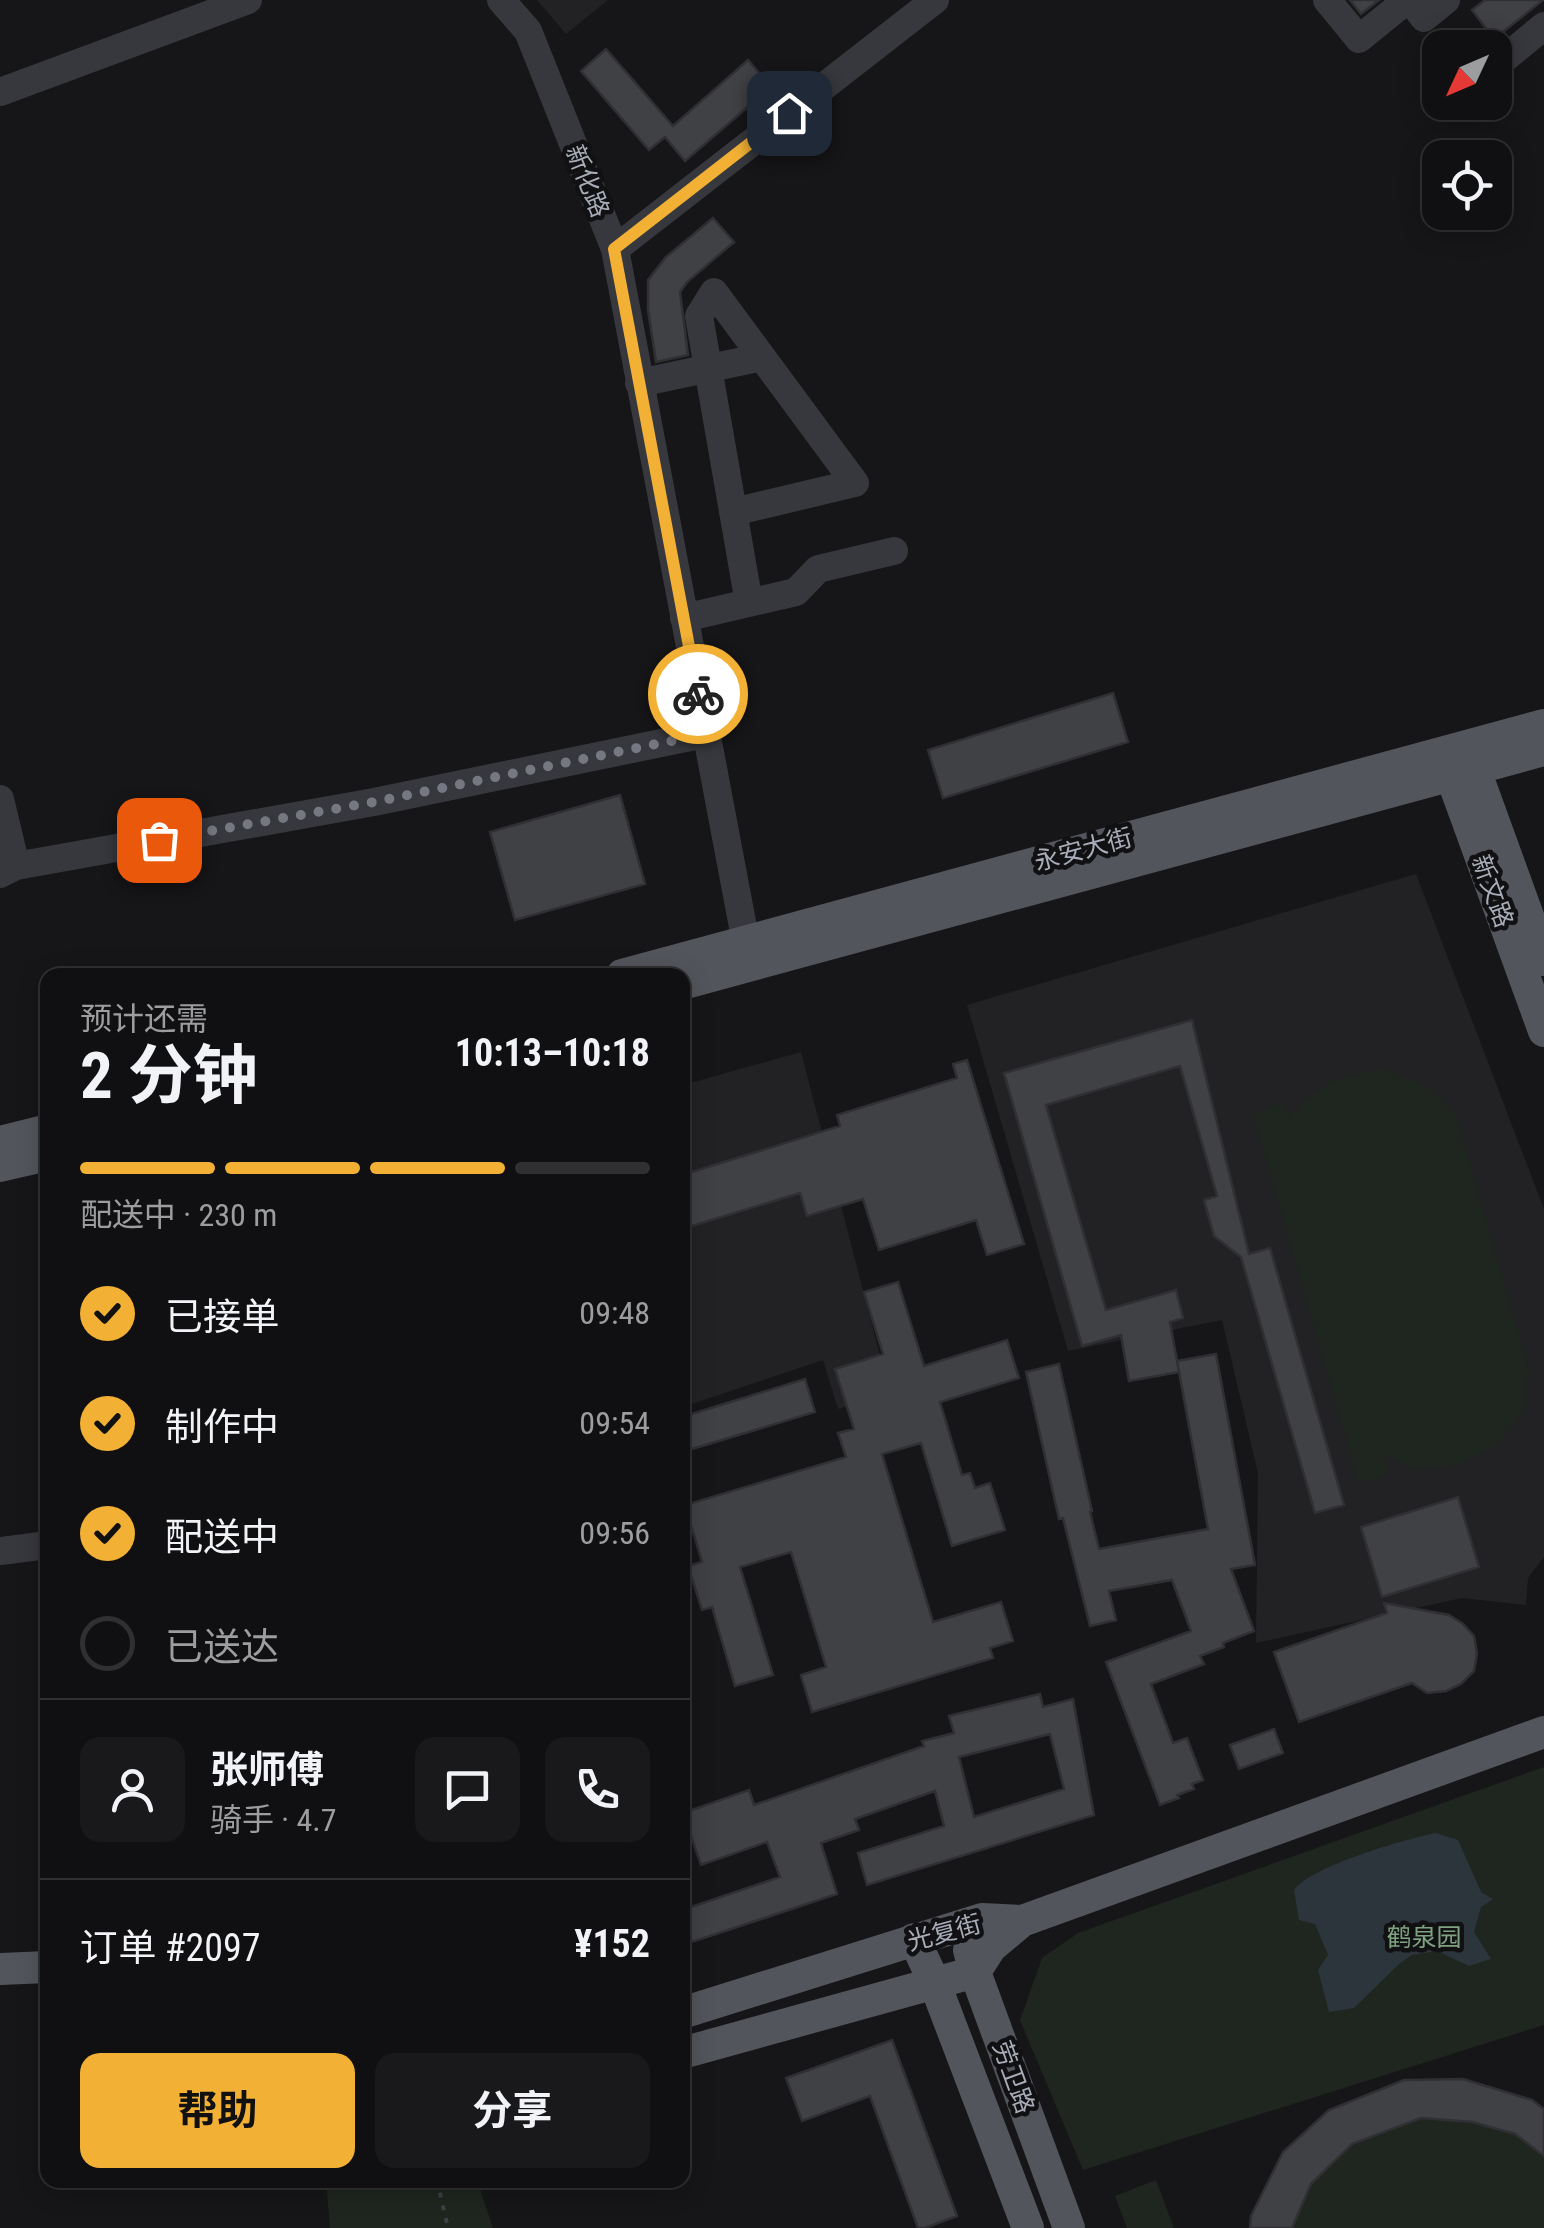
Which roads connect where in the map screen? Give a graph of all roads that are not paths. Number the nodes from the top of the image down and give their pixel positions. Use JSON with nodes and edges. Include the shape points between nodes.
{"nodes":[{"id":1,"x":248,"y":0,"type":"edge"},
{"id":2,"x":935,"y":0,"type":"edge"},
{"id":3,"x":1328,"y":0,"type":"edge"},
{"id":4,"x":1408,"y":0,"type":"edge"},
{"id":5,"x":1446,"y":0,"type":"edge"},
{"id":6,"x":516,"y":5,"type":"edge"},
{"id":7,"x":1544,"y":26,"type":"edge"},
{"id":8,"x":1512,"y":52,"type":"edge"},
{"id":9,"x":0,"y":92,"type":"edge"},
{"id":10,"x":614,"y":249,"type":"junction"},
{"id":11,"x":762,"y":357,"type":"junction"},
{"id":12,"x":708,"y":368,"type":"junction"},
{"id":13,"x":640,"y":382,"type":"junction"},
{"id":14,"x":734,"y":512,"type":"junction"},
{"id":15,"x":894,"y":550,"type":"dead end"},
{"id":16,"x":750,"y":603,"type":"junction"},
{"id":17,"x":684,"y":618,"type":"junction"},
{"id":18,"x":1544,"y":725,"type":"edge"},
{"id":19,"x":705,"y":734,"type":"junction"},
{"id":20,"x":1544,"y":750,"type":"edge"},
{"id":21,"x":1459,"y":760,"type":"junction"},
{"id":22,"x":0,"y":799,"type":"edge"},
{"id":23,"x":8,"y":870,"type":"edge"},
{"id":24,"x":748,"y":953,"type":"junction"},
{"id":25,"x":1544,"y":960,"type":"edge"},
{"id":26,"x":662,"y":968,"type":"edge"},
{"id":27,"x":690,"y":980,"type":"edge"},
{"id":28,"x":1544,"y":1032,"type":"edge"},
{"id":29,"x":40,"y":1132,"type":"edge"},
{"id":30,"x":0,"y":1142,"type":"edge"},
{"id":31,"x":40,"y":1156,"type":"edge"},
{"id":32,"x":0,"y":1166,"type":"edge"},
{"id":33,"x":40,"y":1546,"type":"edge"},
{"id":34,"x":0,"y":1551,"type":"edge"},
{"id":35,"x":1544,"y":1732,"type":"edge"},
{"id":36,"x":1022,"y":1920,"type":"junction"},
{"id":37,"x":962,"y":1925,"type":"junction"},
{"id":38,"x":914,"y":1939,"type":"junction"},
{"id":39,"x":40,"y":1967,"type":"edge"},
{"id":40,"x":0,"y":1968,"type":"edge"},
{"id":41,"x":975,"y":1972,"type":"junction"},
{"id":42,"x":935,"y":1984,"type":"junction"},
{"id":43,"x":690,"y":2010,"type":"edge"},
{"id":44,"x":690,"y":2051,"type":"edge"},
{"id":45,"x":1028,"y":2228,"type":"edge"},
{"id":46,"x":1069,"y":2228,"type":"edge"}],
"edges":[{"from":1,"to":9,"type":"street"},
{"from":2,"to":10,"type":"street"},
{"from":3,"to":4,"type":"street","via":[[1359,39]]},
{"from":4,"to":5,"type":"street","via":[[1424,18]]},
{"from":6,"to":10,"type":"street","name":"新化路"},
{"from":7,"to":8,"type":"street"},
{"from":10,"to":13,"type":"street","name":"新化路"},
{"from":11,"to":12,"type":"street"},
{"from":11,"to":12,"type":"street","via":[[714,292],[699,316]]},
{"from":11,"to":14,"type":"street","via":[[855,483]]},
{"from":12,"to":13,"type":"street"},
{"from":12,"to":14,"type":"street"},
{"from":13,"to":17,"type":"street","name":"新化路"},
{"from":14,"to":16,"type":"street"},
{"from":15,"to":16,"type":"street","via":[[818,569],[796,592]]},
{"from":16,"to":17,"type":"street"},
{"from":17,"to":19,"type":"street","name":"新化路"},
{"from":18,"to":21,"type":"main road","name":"永安大街"},
{"from":19,"to":23,"type":"street"},
{"from":19,"to":24,"type":"street","name":"新化路"},
{"from":20,"to":21,"type":"main road","name":"永安大街"},
{"from":21,"to":24,"type":"main road","name":"永安大街"},
{"from":21,"to":25,"type":"main road","name":"新文路"},
{"from":21,"to":28,"type":"main road","name":"新文路"},
{"from":22,"to":23,"type":"street"},
{"from":24,"to":26,"type":"main road","name":"永安大街"},
{"from":24,"to":27,"type":"main road","name":"永安大街"},
{"from":29,"to":30,"type":"main road"},
{"from":31,"to":32,"type":"main road"},
{"from":33,"to":34,"type":"street"},
{"from":35,"to":36,"type":"main road"},
{"from":36,"to":37,"type":"main road","name":"光复街","via":[[982,1918]]},
{"from":36,"to":41,"type":"main road","name":"光复街"},
{"from":37,"to":38,"type":"main road","name":"光复街"},
{"from":37,"to":41,"type":"main road","name":"劳卫路"},
{"from":38,"to":42,"type":"main road","name":"劳卫路"},
{"from":38,"to":43,"type":"main road","name":"光复街"},
{"from":39,"to":40,"type":"main road"},
{"from":41,"to":42,"type":"main road","name":"光复街"},
{"from":41,"to":46,"type":"main road","name":"劳卫路"},
{"from":42,"to":44,"type":"main road","name":"光复街"},
{"from":42,"to":45,"type":"main road","name":"劳卫路"}]}
